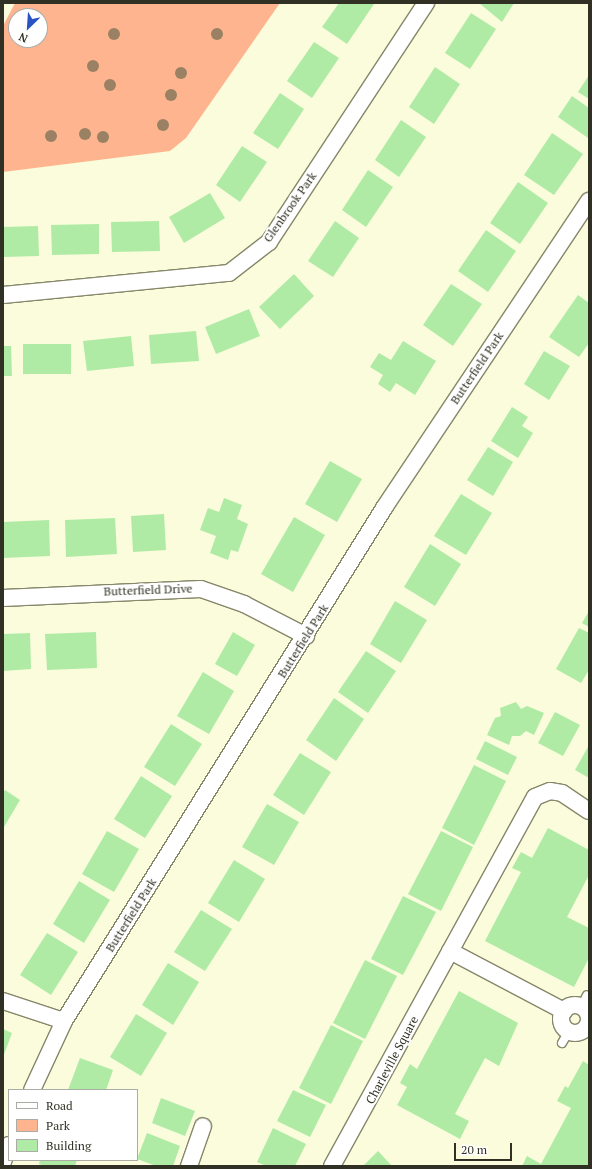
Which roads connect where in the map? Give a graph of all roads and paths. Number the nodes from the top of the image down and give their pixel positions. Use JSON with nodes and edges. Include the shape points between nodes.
{"nodes":[{"id":1,"x":426,"y":3,"type":"edge"},
{"id":2,"x":589,"y":201,"type":"edge"},
{"id":3,"x":3,"y":294,"type":"edge"},
{"id":4,"x":3,"y":598,"type":"edge"},
{"id":5,"x":306,"y":636,"type":"junction"},
{"id":6,"x":589,"y":811,"type":"edge"},
{"id":7,"x":450,"y":952,"type":"junction"},
{"id":8,"x":3,"y":1001,"type":"edge"},
{"id":9,"x":564,"y":1011,"type":"junction"},
{"id":10,"x":64,"y":1021,"type":"junction"},
{"id":11,"x":588,"y":1025,"type":"edge"},
{"id":12,"x":32,"y":1089,"type":"edge"},
{"id":13,"x":203,"y":1126,"type":"dead end"},
{"id":14,"x":8,"y":1148,"type":"edge"},
{"id":15,"x":3,"y":1162,"type":"edge"},
{"id":16,"x":189,"y":1166,"type":"edge"},
{"id":17,"x":332,"y":1166,"type":"edge"}],
"edges":[{"from":1,"to":3,"type":"street","name":"Glenbrook Park","via":[[268,242],[229,273]]},
{"from":2,"to":5,"type":"street","name":"Butterfield Park","via":[[384,508]]},
{"from":4,"to":5,"type":"street","name":"Butterfield Drive","via":[[201,589],[244,604]]},
{"from":5,"to":10,"type":"street","name":"Butterfield Park"},
{"from":6,"to":7,"type":"street","name":"Charleville Square","via":[[562,793],[550,791],[535,797]]},
{"from":7,"to":9,"type":"street"},
{"from":7,"to":17,"type":"street","name":"Charleville Square"},
{"from":8,"to":10,"type":"street"},
{"from":9,"to":11,"type":"street","via":[[584,1001]]},
{"from":9,"to":11,"type":"street","via":[[561,1020],[565,1037]]},
{"from":10,"to":12,"type":"street","name":"Butterfield Park"},
{"from":13,"to":16,"type":"street"},
{"from":14,"to":15,"type":"street"}]}
